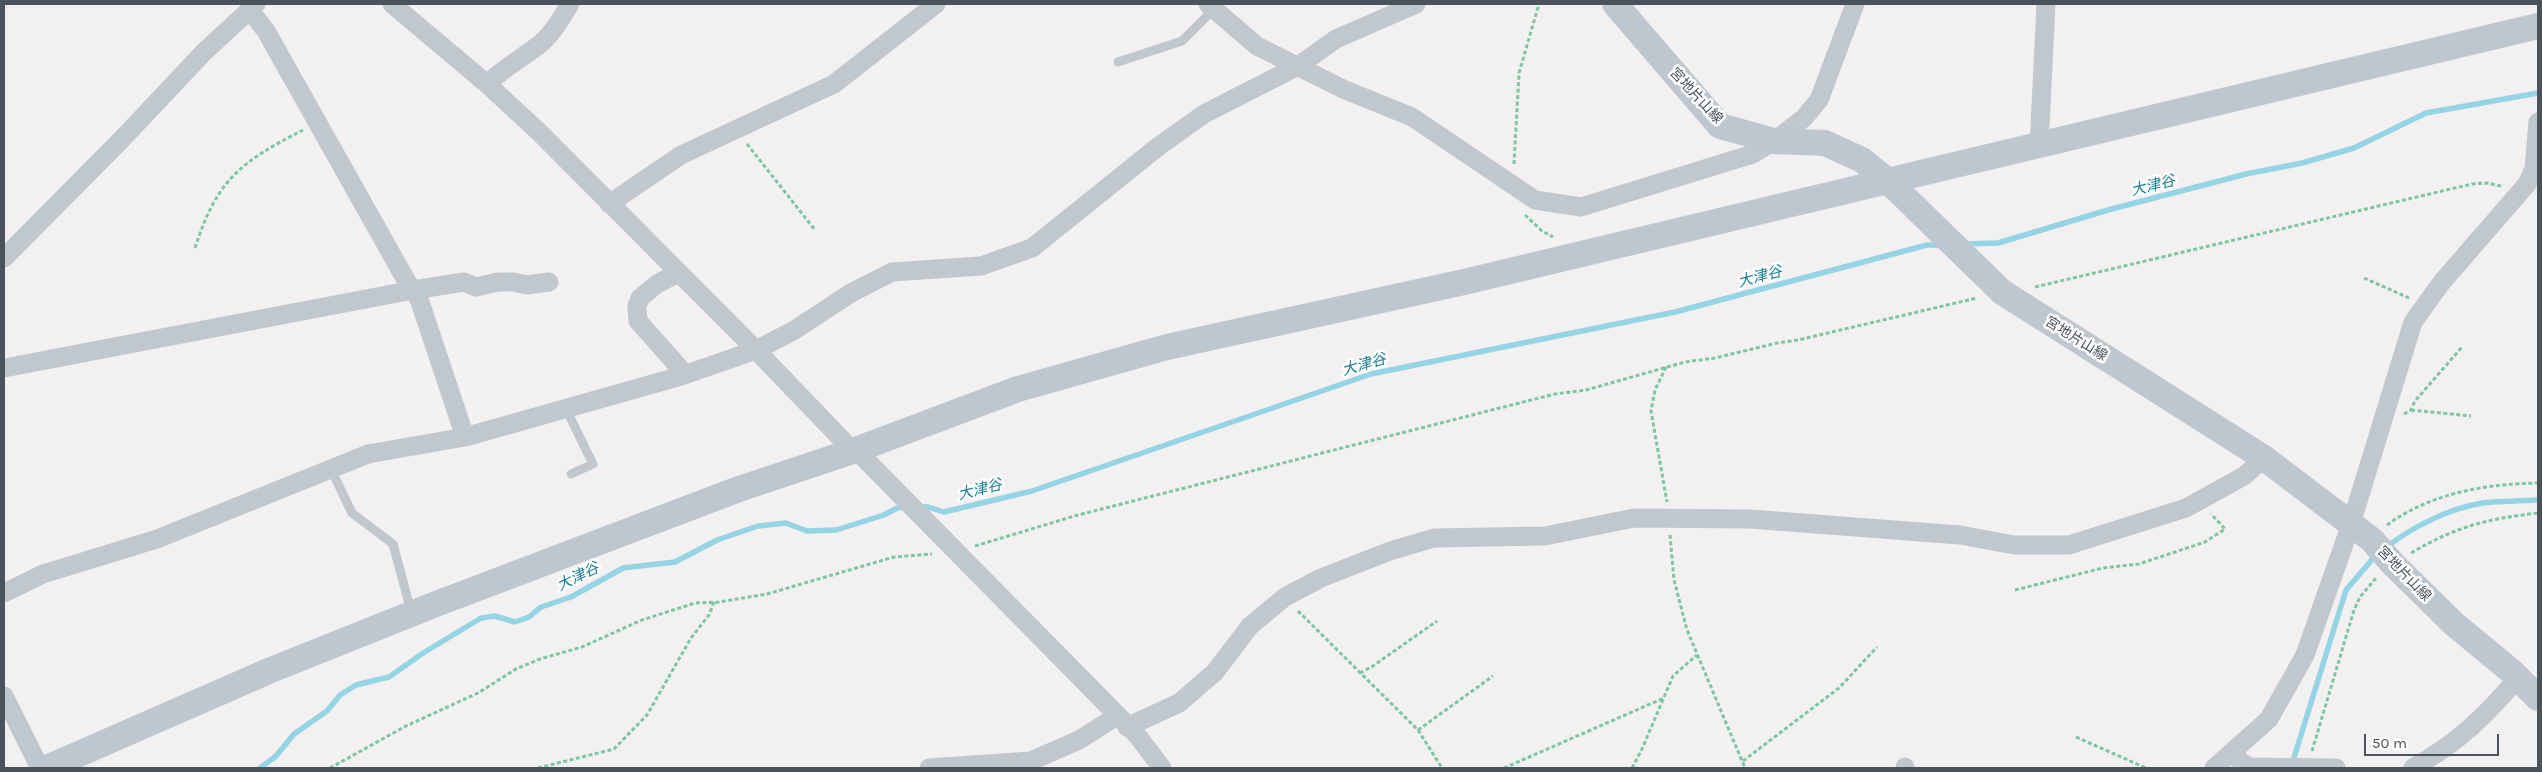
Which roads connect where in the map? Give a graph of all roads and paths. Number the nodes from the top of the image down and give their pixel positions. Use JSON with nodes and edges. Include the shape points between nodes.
{"nodes":[{"id":1,"x":392,"y":4,"type":"edge"},
{"id":2,"x":570,"y":4,"type":"edge"},
{"id":3,"x":936,"y":4,"type":"edge"},
{"id":4,"x":1416,"y":4,"type":"edge"},
{"id":5,"x":1539,"y":4,"type":"edge"},
{"id":6,"x":1615,"y":4,"type":"edge"},
{"id":7,"x":1855,"y":4,"type":"edge"},
{"id":8,"x":2046,"y":4,"type":"edge"},
{"id":9,"x":252,"y":6,"type":"edge"},
{"id":10,"x":1211,"y":6,"type":"edge"},
{"id":11,"x":2538,"y":26,"type":"edge"},
{"id":12,"x":1118,"y":62,"type":"dead end"},
{"id":13,"x":1298,"y":66,"type":"junction"},
{"id":14,"x":488,"y":84,"type":"junction"},
{"id":15,"x":2538,"y":122,"type":"edge"},
{"id":16,"x":316,"y":123,"type":"junction"},
{"id":17,"x":736,"y":130,"type":"junction"},
{"id":18,"x":1774,"y":141,"type":"junction"},
{"id":19,"x":2039,"y":147,"type":"junction"},
{"id":20,"x":2536,"y":164,"type":"edge"},
{"id":21,"x":1888,"y":181,"type":"junction"},
{"id":22,"x":1515,"y":187,"type":"junction"},
{"id":23,"x":2515,"y":198,"type":"junction"},
{"id":24,"x":609,"y":204,"type":"junction"},
{"id":25,"x":815,"y":230,"type":"dead end"},
{"id":26,"x":1556,"y":239,"type":"dead end"},
{"id":27,"x":194,"y":248,"type":"dead end"},
{"id":28,"x":4,"y":258,"type":"edge"},
{"id":29,"x":678,"y":273,"type":"junction"},
{"id":30,"x":2364,"y":278,"type":"dead end"},
{"id":31,"x":549,"y":282,"type":"dead end"},
{"id":32,"x":413,"y":290,"type":"junction"},
{"id":33,"x":2002,"y":292,"type":"junction"},
{"id":34,"x":2425,"y":306,"type":"junction"},
{"id":35,"x":2462,"y":347,"type":"dead end"},
{"id":36,"x":756,"y":350,"type":"junction"},
{"id":37,"x":1666,"y":367,"type":"junction"},
{"id":38,"x":4,"y":368,"type":"edge"},
{"id":39,"x":685,"y":374,"type":"junction"},
{"id":40,"x":565,"y":407,"type":"junction"},
{"id":41,"x":2411,"y":410,"type":"junction"},
{"id":42,"x":2471,"y":416,"type":"dead end"},
{"id":43,"x":2381,"y":423,"type":"junction"},
{"id":44,"x":464,"y":437,"type":"junction"},
{"id":45,"x":858,"y":454,"type":"junction"},
{"id":46,"x":2264,"y":458,"type":"junction"},
{"id":47,"x":331,"y":469,"type":"junction"},
{"id":48,"x":571,"y":474,"type":"dead end"},
{"id":49,"x":2538,"y":482,"type":"edge"},
{"id":50,"x":2198,"y":501,"type":"junction"},
{"id":51,"x":2538,"y":513,"type":"edge"},
{"id":52,"x":1669,"y":519,"type":"junction"},
{"id":53,"x":2364,"y":534,"type":"junction"},
{"id":54,"x":954,"y":552,"type":"junction"},
{"id":55,"x":2392,"y":563,"type":"junction"},
{"id":56,"x":2015,"y":590,"type":"dead end"},
{"id":57,"x":4,"y":593,"type":"edge"},
{"id":58,"x":1285,"y":597,"type":"junction"},
{"id":59,"x":714,"y":602,"type":"junction"},
{"id":60,"x":412,"y":614,"type":"junction"},
{"id":61,"x":1437,"y":621,"type":"dead end"},
{"id":62,"x":1877,"y":647,"type":"dead end"},
{"id":63,"x":1698,"y":655,"type":"junction"},
{"id":64,"x":1360,"y":673,"type":"junction"},
{"id":65,"x":1494,"y":676,"type":"dead end"},
{"id":66,"x":2518,"y":678,"type":"junction"},
{"id":67,"x":4,"y":696,"type":"edge"},
{"id":68,"x":1664,"y":698,"type":"junction"},
{"id":69,"x":2538,"y":698,"type":"edge"},
{"id":70,"x":1122,"y":722,"type":"junction"},
{"id":71,"x":1418,"y":730,"type":"junction"},
{"id":72,"x":2076,"y":737,"type":"dead end"},
{"id":73,"x":2234,"y":753,"type":"junction"},
{"id":74,"x":1742,"y":761,"type":"junction"},
{"id":75,"x":40,"y":768,"type":"edge"},
{"id":76,"x":47,"y":768,"type":"edge"},
{"id":77,"x":330,"y":768,"type":"edge"},
{"id":78,"x":538,"y":768,"type":"edge"},
{"id":79,"x":929,"y":768,"type":"edge"},
{"id":80,"x":1162,"y":768,"type":"edge"},
{"id":81,"x":1442,"y":768,"type":"edge"},
{"id":82,"x":1504,"y":768,"type":"edge"},
{"id":83,"x":1632,"y":768,"type":"edge"},
{"id":84,"x":1745,"y":768,"type":"edge"},
{"id":85,"x":2146,"y":768,"type":"edge"},
{"id":86,"x":2214,"y":768,"type":"edge"},
{"id":87,"x":2280,"y":768,"type":"edge"},
{"id":88,"x":2308,"y":768,"type":"edge"},
{"id":89,"x":2336,"y":768,"type":"edge"},
{"id":90,"x":2413,"y":768,"type":"edge"}],
"edges":[{"from":1,"to":14,"type":"street"},
{"from":2,"to":14,"type":"street","via":[[541,44],[504,68]]},
{"from":3,"to":17,"type":"street","via":[[834,84]]},
{"from":4,"to":13,"type":"street","via":[[1336,39]]},
{"from":5,"to":22,"type":"path","via":[[1520,73],[1513,175]]},
{"from":6,"to":18,"type":"street","name":"宮地片山線","via":[[1720,126]]},
{"from":7,"to":18,"type":"street","via":[[1819,100],[1804,118]]},
{"from":8,"to":19,"type":"street"},
{"from":9,"to":16,"type":"street"},
{"from":9,"to":28,"type":"street"},
{"from":10,"to":12,"type":"lane","via":[[1182,41]]},
{"from":10,"to":13,"type":"street","via":[[1257,46]]},
{"from":11,"to":19,"type":"street"},
{"from":13,"to":22,"type":"street","via":[[1343,89],[1412,117]]},
{"from":13,"to":36,"type":"street","via":[[1204,114],[1032,248],[981,266],[892,272]]},
{"from":14,"to":24,"type":"street"},
{"from":15,"to":20,"type":"street"},
{"from":16,"to":27,"type":"path","via":[[238,169],[212,204]]},
{"from":16,"to":32,"type":"street"},
{"from":17,"to":24,"type":"street","via":[[681,155]]},
{"from":17,"to":25,"type":"path"},
{"from":18,"to":21,"type":"street","name":"宮地片山線","via":[[1825,143],[1862,160]]},
{"from":18,"to":22,"type":"street","via":[[1752,154],[1581,207],[1535,200]]},
{"from":19,"to":21,"type":"street"},
{"from":20,"to":23,"type":"street","via":[[2527,184]]},
{"from":21,"to":33,"type":"street","name":"宮地片山線"},
{"from":21,"to":45,"type":"street","via":[[1464,282],[1168,347],[1018,389]]},
{"from":22,"to":26,"type":"path","via":[[1526,218]]},
{"from":23,"to":33,"type":"path","via":[[2499,185],[2472,184]]},
{"from":23,"to":34,"type":"street"},
{"from":24,"to":29,"type":"street"},
{"from":29,"to":36,"type":"street"},
{"from":29,"to":39,"type":"street","via":[[640,298],[637,313],[638,321]]},
{"from":30,"to":34,"type":"path"},
{"from":31,"to":32,"type":"street","via":[[527,285],[498,282],[476,287],[464,282]]},
{"from":32,"to":38,"type":"street"},
{"from":32,"to":44,"type":"street","via":[[420,299]]},
{"from":33,"to":37,"type":"path","via":[[1741,353]]},
{"from":33,"to":46,"type":"street","name":"宮地片山線"},
{"from":34,"to":43,"type":"street","via":[[2413,322]]},
{"from":35,"to":41,"type":"path","via":[[2415,401]]},
{"from":36,"to":39,"type":"street"},
{"from":36,"to":45,"type":"street"},
{"from":37,"to":52,"type":"path","via":[[1655,390],[1651,412]]},
{"from":37,"to":54,"type":"path","via":[[1586,390],[1555,394],[1229,476]]},
{"from":39,"to":40,"type":"street"},
{"from":40,"to":44,"type":"street"},
{"from":40,"to":48,"type":"lane","via":[[593,464]]},
{"from":41,"to":42,"type":"path"},
{"from":41,"to":43,"type":"path","via":[[2392,421]]},
{"from":43,"to":53,"type":"street"},
{"from":44,"to":47,"type":"street","via":[[368,454]]},
{"from":45,"to":54,"type":"street"},
{"from":45,"to":60,"type":"street","via":[[730,492]]},
{"from":46,"to":50,"type":"street","via":[[2244,476]]},
{"from":46,"to":53,"type":"street","name":"宮地片山線"},
{"from":47,"to":57,"type":"street","via":[[157,539],[43,574]]},
{"from":47,"to":60,"type":"lane","via":[[352,513],[393,544]]},
{"from":49,"to":53,"type":"path","via":[[2481,487],[2442,497]]},
{"from":50,"to":52,"type":"street","via":[[2186,508],[2069,545],[2014,545],[1960,535],[1750,519]]},
{"from":50,"to":56,"type":"path","via":[[2225,529],[2206,542],[2139,564],[2102,568]]},
{"from":51,"to":55,"type":"path","via":[[2497,517],[2461,528]]},
{"from":52,"to":58,"type":"street","via":[[1634,518],[1545,536],[1434,538],[1321,578]]},
{"from":52,"to":63,"type":"path","via":[[1679,606]]},
{"from":53,"to":55,"type":"street","name":"宮地片山線"},
{"from":53,"to":73,"type":"street","via":[[2270,719]]},
{"from":54,"to":59,"type":"path","via":[[894,557],[766,594]]},
{"from":54,"to":70,"type":"street"},
{"from":55,"to":66,"type":"street","name":"宮地片山線","via":[[2454,624]]},
{"from":55,"to":88,"type":"path","via":[[2370,584],[2354,610]]},
{"from":58,"to":64,"type":"path"},
{"from":58,"to":70,"type":"street","via":[[1250,626],[1215,672],[1179,703]]},
{"from":59,"to":77,"type":"path","via":[[695,603],[642,620],[582,647],[540,658]]},
{"from":59,"to":78,"type":"path","via":[[647,715],[614,749]]},
{"from":60,"to":76,"type":"street","via":[[271,670]]},
{"from":61,"to":64,"type":"path"},
{"from":62,"to":74,"type":"path","via":[[1839,688]]},
{"from":63,"to":68,"type":"path","via":[[1673,676]]},
{"from":63,"to":74,"type":"path"},
{"from":64,"to":71,"type":"path"},
{"from":65,"to":71,"type":"path"},
{"from":66,"to":69,"type":"street","name":"宮地片山線"},
{"from":66,"to":90,"type":"street","via":[[2481,720],[2440,753]]},
{"from":67,"to":75,"type":"street"},
{"from":68,"to":82,"type":"path"},
{"from":68,"to":83,"type":"path"},
{"from":70,"to":79,"type":"street","via":[[1030,761]]},
{"from":70,"to":80,"type":"street","via":[[1137,735]]},
{"from":71,"to":81,"type":"path"},
{"from":72,"to":85,"type":"path"},
{"from":73,"to":86,"type":"street"},
{"from":73,"to":87,"type":"street","via":[[2250,767]]},
{"from":74,"to":84,"type":"path"},
{"from":87,"to":88,"type":"street"},
{"from":88,"to":89,"type":"street"}]}
